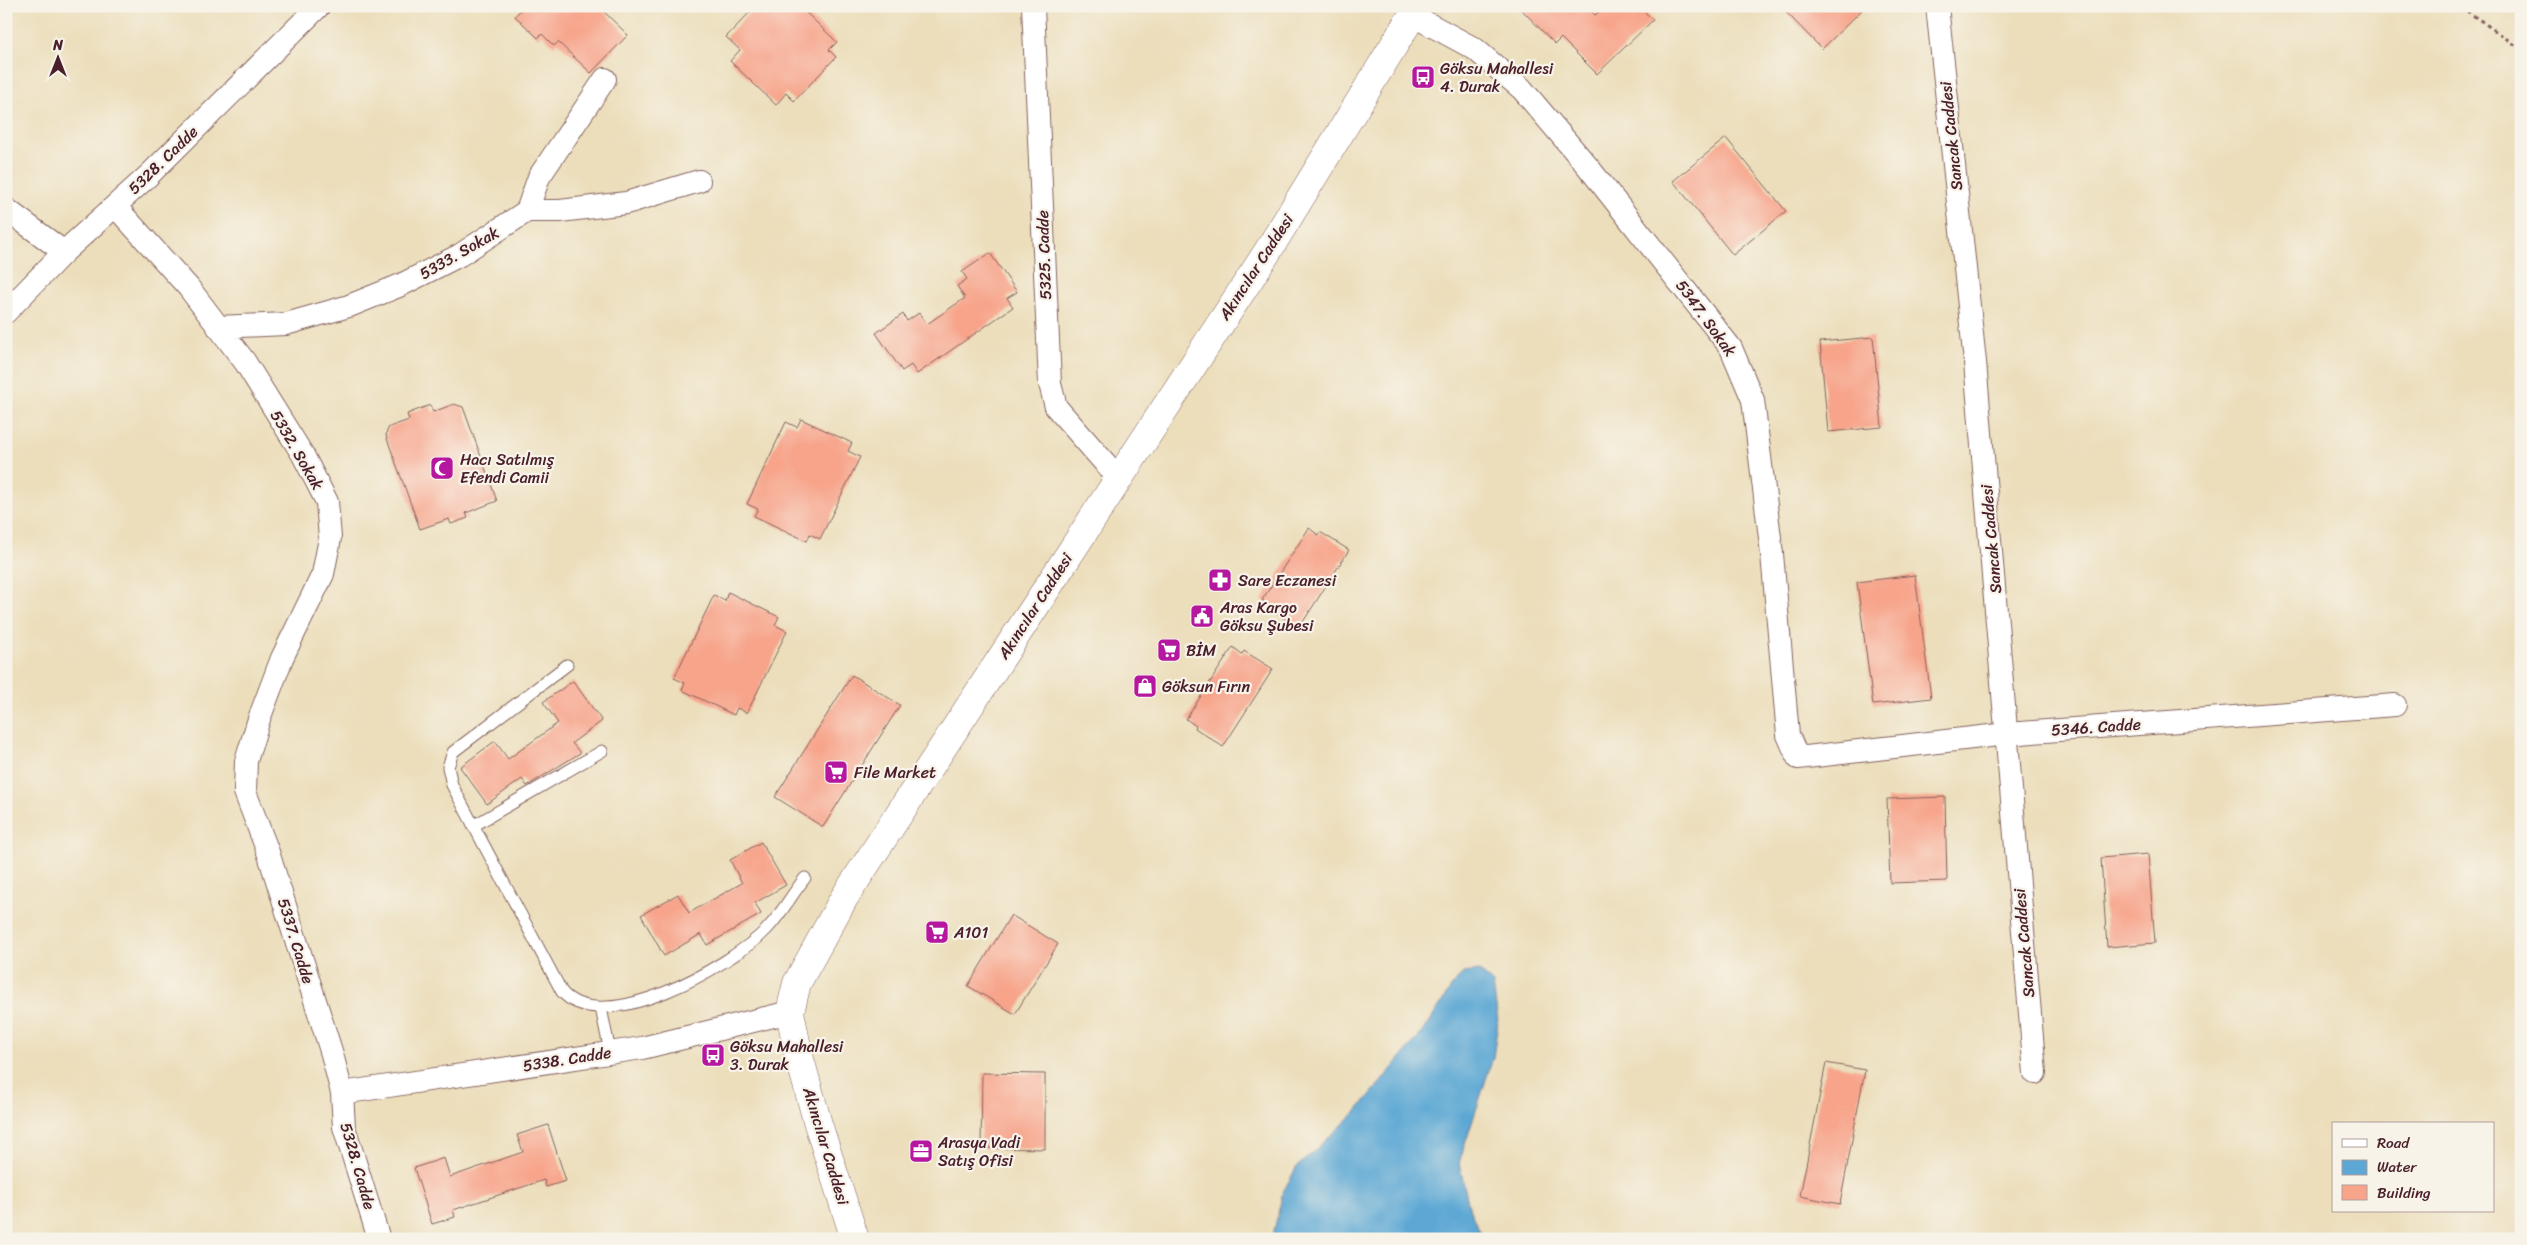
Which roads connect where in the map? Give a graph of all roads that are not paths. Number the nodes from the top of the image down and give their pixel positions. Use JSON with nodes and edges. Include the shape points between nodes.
{"nodes":[{"id":1,"x":319,"y":6,"type":"edge"},
{"id":2,"x":1033,"y":6,"type":"edge"},
{"id":3,"x":1937,"y":6,"type":"edge"},
{"id":4,"x":1415,"y":11,"type":"edge"},
{"id":5,"x":605,"y":79,"type":"dead end"},
{"id":6,"x":699,"y":181,"type":"dead end"},
{"id":7,"x":115,"y":206,"type":"junction"},
{"id":8,"x":6,"y":209,"type":"edge"},
{"id":9,"x":527,"y":211,"type":"junction"},
{"id":10,"x":64,"y":252,"type":"junction"},
{"id":11,"x":6,"y":312,"type":"edge"},
{"id":12,"x":218,"y":327,"type":"junction"},
{"id":13,"x":1119,"y":479,"type":"junction"},
{"id":14,"x":567,"y":665,"type":"dead end"},
{"id":15,"x":2395,"y":704,"type":"dead end"},
{"id":16,"x":2007,"y":734,"type":"junction"},
{"id":17,"x":602,"y":751,"type":"dead end"},
{"id":18,"x":1798,"y":758,"type":"joint"},
{"id":19,"x":245,"y":792,"type":"joint"},
{"id":20,"x":473,"y":826,"type":"junction"},
{"id":21,"x":805,"y":878,"type":"dead end"},
{"id":22,"x":601,"y":1008,"type":"junction"},
{"id":23,"x":790,"y":1012,"type":"junction"},
{"id":24,"x":610,"y":1052,"type":"junction"},
{"id":25,"x":2035,"y":1073,"type":"dead end"},
{"id":26,"x":342,"y":1093,"type":"junction"},
{"id":27,"x":379,"y":1239,"type":"edge"},
{"id":28,"x":854,"y":1239,"type":"edge"}],
"edges":[{"from":1,"to":7,"type":"street","name":"5328. Cadde"},
{"from":2,"to":13,"type":"street","name":"5325. Cadde","via":[[1050,384],[1056,407]]},
{"from":3,"to":16,"type":"street","name":"Sancak Caddesi","via":[[1975,362]]},
{"from":4,"to":13,"type":"street","name":"Akıncılar Caddesi","via":[[1266,254]]},
{"from":4,"to":18,"type":"street","name":"5347. Sokak","via":[[1475,49],[1522,89],[1731,348],[1753,400],[1772,554],[1788,735]]},
{"from":5,"to":9,"type":"street","via":[[539,177]]},
{"from":6,"to":9,"type":"street","via":[[626,203],[560,211]]},
{"from":7,"to":10,"type":"street","name":"5328. Cadde"},
{"from":7,"to":12,"type":"street","name":"5332. Sokak","via":[[189,288]]},
{"from":8,"to":10,"type":"street"},
{"from":9,"to":12,"type":"street","name":"5333. Sokak","via":[[460,255],[401,285],[348,306],[286,324]]},
{"from":10,"to":11,"type":"street","name":"5328. Cadde"},
{"from":12,"to":19,"type":"street","name":"5332. Sokak","via":[[245,362],[303,454],[327,502],[330,538],[323,574],[282,658],[259,719],[246,761]]},
{"from":13,"to":23,"type":"street","name":"Akıncılar Caddesi","via":[[844,898],[797,983]]},
{"from":14,"to":20,"type":"lane","via":[[453,752],[448,766],[452,785]]},
{"from":15,"to":16,"type":"street","name":"5346. Cadde"},
{"from":16,"to":18,"type":"street","name":"5346. Cadde"},
{"from":16,"to":25,"type":"street","name":"Sancak Caddesi"},
{"from":17,"to":20,"type":"lane"},
{"from":19,"to":26,"type":"street","name":"5337. Cadde","via":[[268,852]]},
{"from":20,"to":22,"type":"lane","via":[[562,992],[570,1002]]},
{"from":21,"to":22,"type":"lane","via":[[766,930],[701,977],[678,988],[623,1005]]},
{"from":22,"to":24,"type":"lane"},
{"from":23,"to":24,"type":"street","name":"5338. Cadde","via":[[642,1048]]},
{"from":23,"to":28,"type":"street","name":"Akıncılar Caddesi","via":[[818,1124]]},
{"from":24,"to":26,"type":"street","name":"5338. Cadde"},
{"from":26,"to":27,"type":"street","name":"5328. Cadde","via":[[344,1127]]}]}
